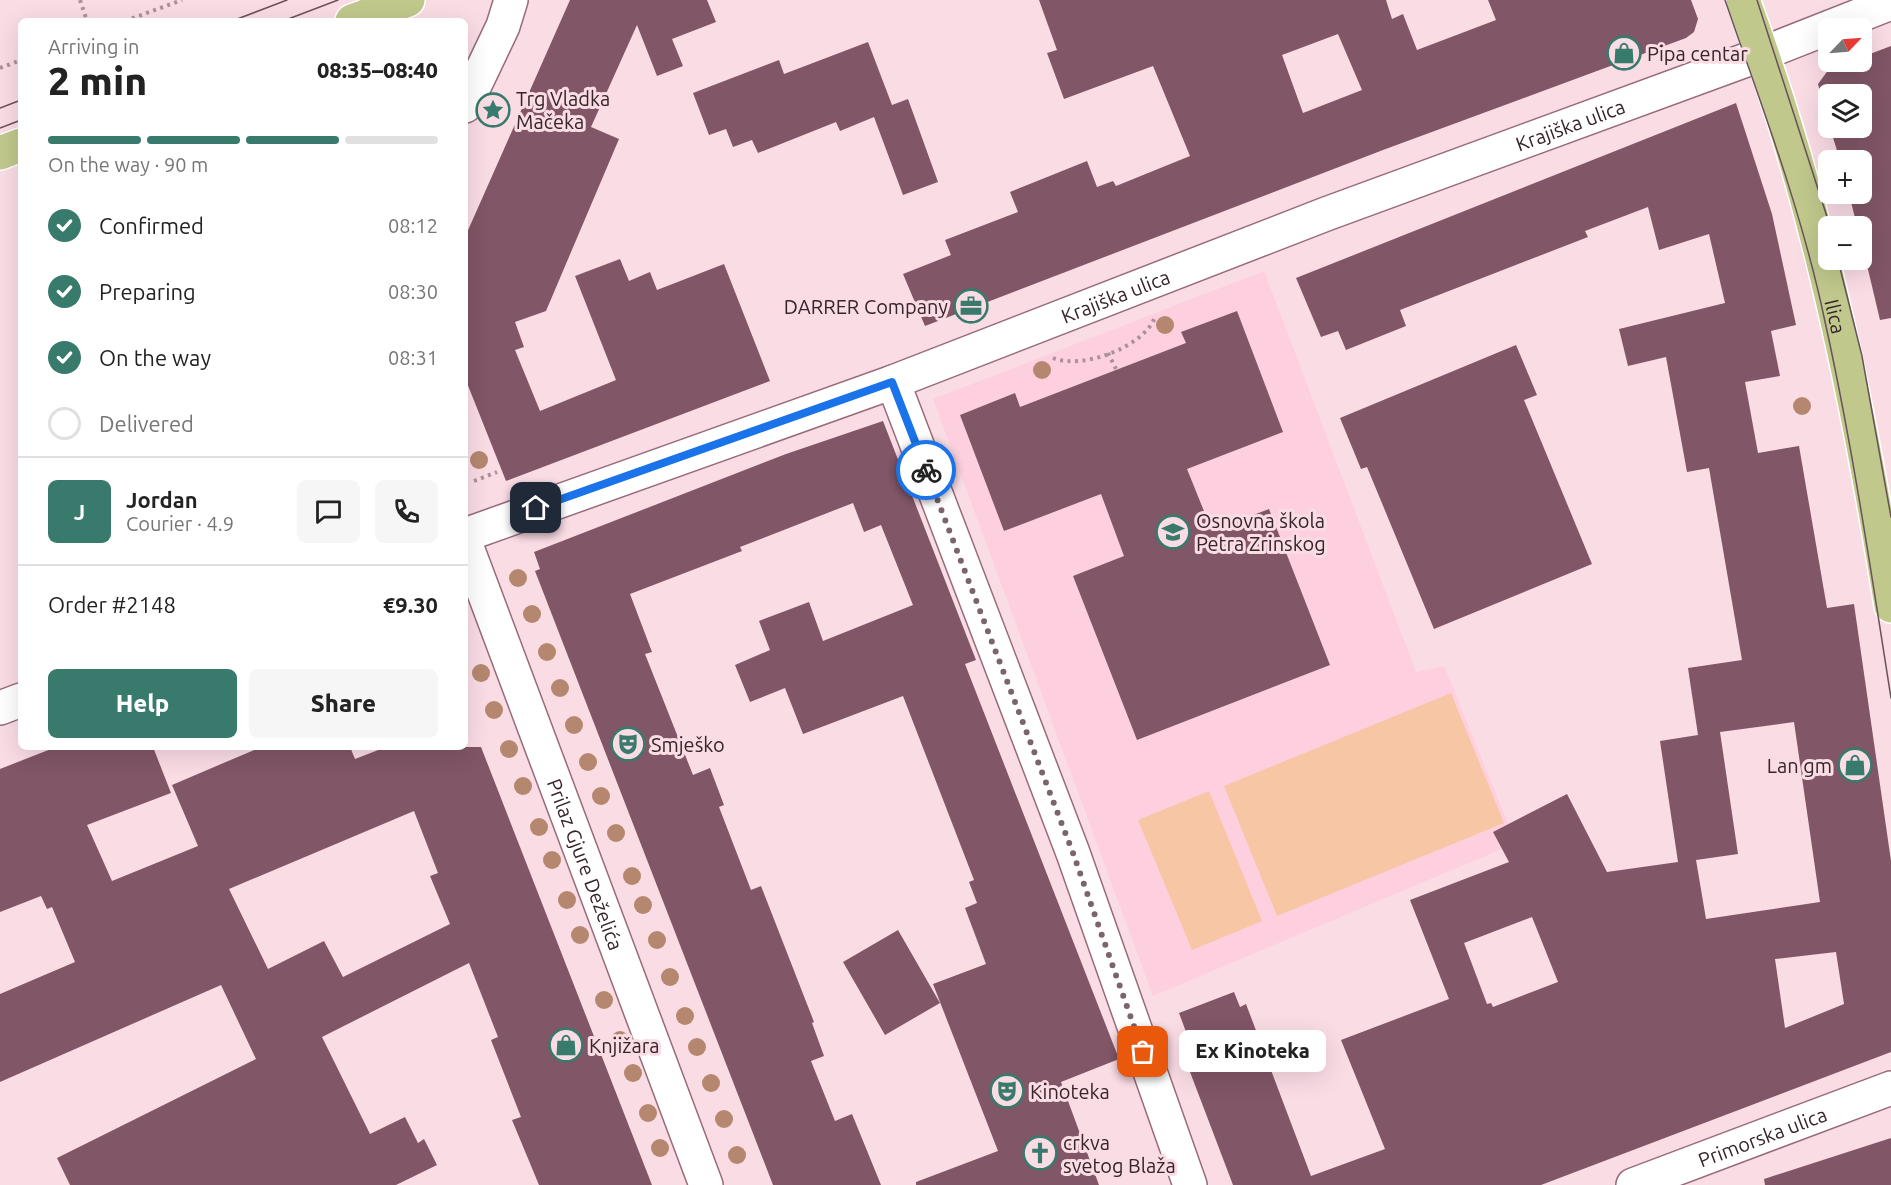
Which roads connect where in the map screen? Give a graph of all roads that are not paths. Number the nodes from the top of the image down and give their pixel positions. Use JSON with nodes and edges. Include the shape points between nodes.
{"nodes":[{"id":1,"x":408,"y":0,"type":"edge"},
{"id":2,"x":511,"y":0,"type":"edge"},
{"id":3,"x":1743,"y":0,"type":"edge"},
{"id":4,"x":1891,"y":3,"type":"edge"},
{"id":5,"x":360,"y":18,"type":"edge"},
{"id":6,"x":1763,"y":53,"type":"junction"},
{"id":7,"x":468,"y":100,"type":"edge"},
{"id":8,"x":18,"y":146,"type":"edge"},
{"id":9,"x":0,"y":153,"type":"edge"},
{"id":10,"x":892,"y":382,"type":"junction"},
{"id":11,"x":468,"y":534,"type":"edge"},
{"id":12,"x":468,"y":550,"type":"edge"},
{"id":13,"x":1891,"y":606,"type":"edge"},
{"id":14,"x":18,"y":701,"type":"edge"},
{"id":15,"x":0,"y":708,"type":"edge"},
{"id":16,"x":1891,"y":1088,"type":"edge"},
{"id":17,"x":706,"y":1185,"type":"edge"},
{"id":18,"x":1190,"y":1185,"type":"edge"},
{"id":19,"x":1633,"y":1185,"type":"edge"}],
"edges":[{"from":1,"to":5,"type":"main road"},
{"from":2,"to":7,"type":"street"},
{"from":3,"to":6,"type":"main road","name":"Ilica"},
{"from":4,"to":6,"type":"street","name":"Krajiška ulica"},
{"from":6,"to":10,"type":"street","name":"Krajiška ulica","via":[[1337,210]]},
{"from":6,"to":13,"type":"main road","name":"Ilica","via":[[1788,129],[1836,314],[1861,429]]},
{"from":8,"to":9,"type":"main road"},
{"from":10,"to":11,"type":"street","name":"Krajiška ulica"},
{"from":10,"to":18,"type":"street","via":[[1073,853]]},
{"from":12,"to":17,"type":"street","name":"Prilaz Gjure Deželića"},
{"from":14,"to":15,"type":"street"},
{"from":16,"to":19,"type":"street","name":"Primorska ulica"}]}
